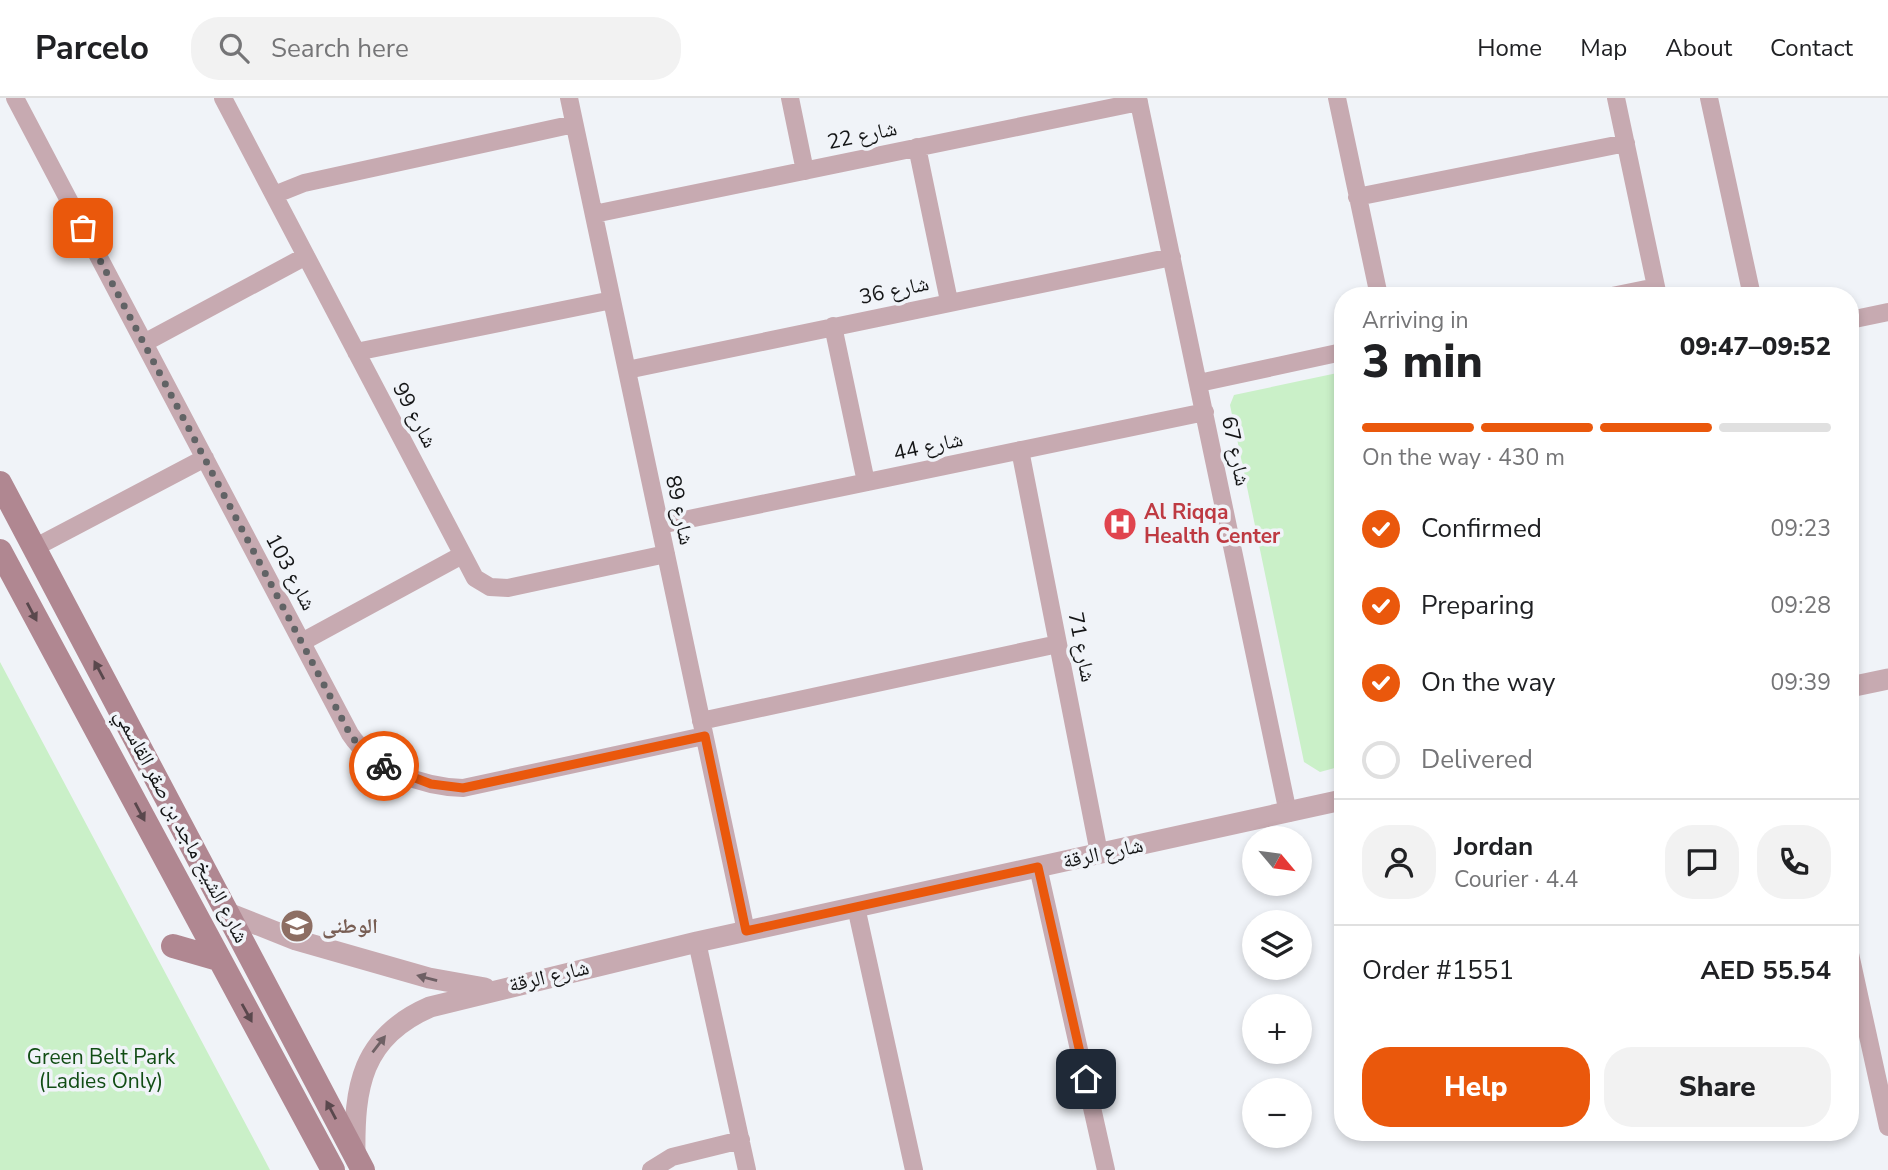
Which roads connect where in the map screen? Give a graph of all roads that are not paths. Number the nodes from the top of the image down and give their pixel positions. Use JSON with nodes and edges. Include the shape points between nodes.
{"nodes":[{"id":1,"x":15,"y":98,"type":"edge"},
{"id":2,"x":223,"y":98,"type":"edge"},
{"id":3,"x":569,"y":98,"type":"edge"},
{"id":4,"x":790,"y":98,"type":"edge"},
{"id":5,"x":1337,"y":98,"type":"edge"},
{"id":6,"x":1616,"y":98,"type":"edge"},
{"id":7,"x":1709,"y":98,"type":"edge"},
{"id":8,"x":1139,"y":100,"type":"edge"},
{"id":9,"x":575,"y":124,"type":"junction"},
{"id":10,"x":1626,"y":143,"type":"junction"},
{"id":11,"x":917,"y":147,"type":"junction"},
{"id":12,"x":805,"y":171,"type":"junction"},
{"id":13,"x":274,"y":195,"type":"junction"},
{"id":14,"x":1357,"y":197,"type":"junction"},
{"id":15,"x":594,"y":214,"type":"junction"},
{"id":16,"x":306,"y":256,"type":"junction"},
{"id":17,"x":1172,"y":257,"type":"junction"},
{"id":18,"x":1377,"y":287,"type":"edge"},
{"id":19,"x":1656,"y":287,"type":"edge"},
{"id":20,"x":1750,"y":287,"type":"edge"},
{"id":21,"x":612,"y":300,"type":"junction"},
{"id":22,"x":949,"y":301,"type":"junction"},
{"id":23,"x":1888,"y":312,"type":"edge"},
{"id":24,"x":1859,"y":318,"type":"edge"},
{"id":25,"x":833,"y":326,"type":"junction"},
{"id":26,"x":144,"y":343,"type":"junction"},
{"id":27,"x":356,"y":352,"type":"junction"},
{"id":28,"x":1334,"y":354,"type":"edge"},
{"id":29,"x":627,"y":370,"type":"junction"},
{"id":30,"x":1199,"y":383,"type":"junction"},
{"id":31,"x":1205,"y":412,"type":"junction"},
{"id":32,"x":1020,"y":450,"type":"junction"},
{"id":33,"x":205,"y":458,"type":"junction"},
{"id":34,"x":866,"y":482,"type":"junction"},
{"id":35,"x":0,"y":483,"type":"edge"},
{"id":36,"x":0,"y":503,"type":"edge"},
{"id":37,"x":660,"y":525,"type":"junction"},
{"id":38,"x":34,"y":548,"type":"junction"},
{"id":39,"x":0,"y":551,"type":"edge"},
{"id":40,"x":666,"y":554,"type":"junction"},
{"id":41,"x":462,"y":555,"type":"junction"},
{"id":42,"x":302,"y":642,"type":"junction"},
{"id":43,"x":1058,"y":644,"type":"junction"},
{"id":44,"x":1888,"y":679,"type":"edge"},
{"id":45,"x":1859,"y":685,"type":"edge"},
{"id":46,"x":703,"y":729,"type":"junction"},
{"id":47,"x":1334,"y":802,"type":"edge"},
{"id":48,"x":1288,"y":813,"type":"junction"},
{"id":49,"x":1099,"y":853,"type":"junction"},
{"id":50,"x":1038,"y":867,"type":"junction"},
{"id":51,"x":856,"y":907,"type":"junction"},
{"id":52,"x":228,"y":913,"type":"junction"},
{"id":53,"x":746,"y":931,"type":"junction"},
{"id":54,"x":697,"y":942,"type":"junction"},
{"id":55,"x":173,"y":946,"type":"dead end"},
{"id":56,"x":218,"y":959,"type":"junction"},
{"id":57,"x":494,"y":989,"type":"junction"},
{"id":58,"x":1859,"y":993,"type":"edge"},
{"id":59,"x":1887,"y":1116,"type":"edge"},
{"id":60,"x":741,"y":1140,"type":"junction"},
{"id":61,"x":359,"y":1163,"type":"edge"},
{"id":62,"x":333,"y":1170,"type":"edge"},
{"id":63,"x":650,"y":1170,"type":"edge"},
{"id":64,"x":747,"y":1170,"type":"edge"},
{"id":65,"x":914,"y":1170,"type":"edge"},
{"id":66,"x":1106,"y":1170,"type":"edge"}],
"edges":[{"from":1,"to":26,"type":"street","name":"شارع 103"},
{"from":2,"to":13,"type":"street","name":"شارع 99"},
{"from":3,"to":9,"type":"street","name":"شارع 89"},
{"from":4,"to":12,"type":"street"},
{"from":5,"to":14,"type":"street"},
{"from":6,"to":10,"type":"street"},
{"from":7,"to":20,"type":"street"},
{"from":8,"to":11,"type":"street","name":"شارع 22"},
{"from":8,"to":17,"type":"street","name":"شارع 67"},
{"from":9,"to":13,"type":"street","via":[[304,183]]},
{"from":9,"to":15,"type":"street","name":"شارع 89"},
{"from":10,"to":14,"type":"street"},
{"from":10,"to":19,"type":"street"},
{"from":11,"to":12,"type":"street","name":"شارع 22"},
{"from":11,"to":22,"type":"street"},
{"from":12,"to":15,"type":"street","name":"شارع 22"},
{"from":13,"to":16,"type":"street","name":"شارع 99"},
{"from":14,"to":18,"type":"street"},
{"from":15,"to":21,"type":"street","name":"شارع 89"},
{"from":16,"to":26,"type":"street"},
{"from":16,"to":27,"type":"street","name":"شارع 99"},
{"from":17,"to":22,"type":"street","name":"شارع 36"},
{"from":17,"to":30,"type":"street","name":"شارع 67"},
{"from":21,"to":27,"type":"street"},
{"from":21,"to":29,"type":"street","name":"شارع 89"},
{"from":22,"to":25,"type":"street","name":"شارع 36"},
{"from":23,"to":24,"type":"street"},
{"from":25,"to":29,"type":"street","name":"شارع 36"},
{"from":25,"to":34,"type":"street"},
{"from":26,"to":33,"type":"street","name":"شارع 103"},
{"from":27,"to":41,"type":"street","name":"شارع 99"},
{"from":28,"to":30,"type":"street"},
{"from":29,"to":37,"type":"street","name":"شارع 89"},
{"from":30,"to":31,"type":"street","name":"شارع 67"},
{"from":31,"to":32,"type":"street","name":"شارع 44"},
{"from":31,"to":48,"type":"street","name":"شارع 67"},
{"from":32,"to":34,"type":"street","name":"شارع 44"},
{"from":32,"to":43,"type":"street","name":"شارع 71"},
{"from":33,"to":38,"type":"street"},
{"from":33,"to":42,"type":"street","name":"شارع 103"},
{"from":34,"to":37,"type":"street","name":"شارع 44"},
{"from":35,"to":38,"type":"main road","name":"شارع الشيخ ماجد بن صقر القاسمي"},
{"from":36,"to":38,"type":"main road","via":[[18,534]]},
{"from":37,"to":40,"type":"street","name":"شارع 89"},
{"from":52,"to":38,"type":"main road","name":"شارع الشيخ ماجد بن صقر القاسمي","one_way":true},
{"from":39,"to":56,"type":"main road","name":"شارع الشيخ ماجد بن صقر القاسمي","one_way":true},
{"from":40,"to":41,"type":"street","name":"شارع 99","via":[[499,589],[475,578]]},
{"from":40,"to":46,"type":"street","name":"شارع 89"},
{"from":41,"to":42,"type":"street"},
{"from":42,"to":46,"type":"street","name":"شارع 103","via":[[363,751],[389,768],[441,786],[474,787]]},
{"from":43,"to":46,"type":"street","name":"شارع 103"},
{"from":43,"to":49,"type":"street","name":"شارع 71"},
{"from":44,"to":45,"type":"street"},
{"from":46,"to":53,"type":"street","name":"شارع 89"},
{"from":47,"to":48,"type":"street","name":"شارع الرقة"},
{"from":48,"to":49,"type":"street","name":"شارع الرقة"},
{"from":49,"to":50,"type":"street","name":"شارع الرقة"},
{"from":50,"to":51,"type":"street","name":"شارع الرقة"},
{"from":50,"to":66,"type":"street"},
{"from":51,"to":53,"type":"street","name":"شارع الرقة"},
{"from":51,"to":65,"type":"street"},
{"from":57,"to":52,"type":"street","name":"شارع الرقة","one_way":true,"via":[[429,978],[287,937]]},
{"from":61,"to":52,"type":"main road","name":"شارع الشيخ ماجد بن صقر القاسمي","one_way":true},
{"from":53,"to":54,"type":"street","name":"شارع الرقة"},
{"from":54,"to":57,"type":"street","name":"شارع الرقة"},
{"from":54,"to":60,"type":"street"},
{"from":55,"to":56,"type":"main road"},
{"from":56,"to":62,"type":"main road","name":"شارع الشيخ ماجد بن صقر القاسمي","one_way":true},
{"from":61,"to":57,"type":"street","name":"شارع الرقة","one_way":true,"via":[[355,1118],[359,1085],[377,1046],[418,1012]]},
{"from":58,"to":59,"type":"street"},
{"from":60,"to":63,"type":"street","via":[[672,1157]]},
{"from":60,"to":64,"type":"street"}]}
